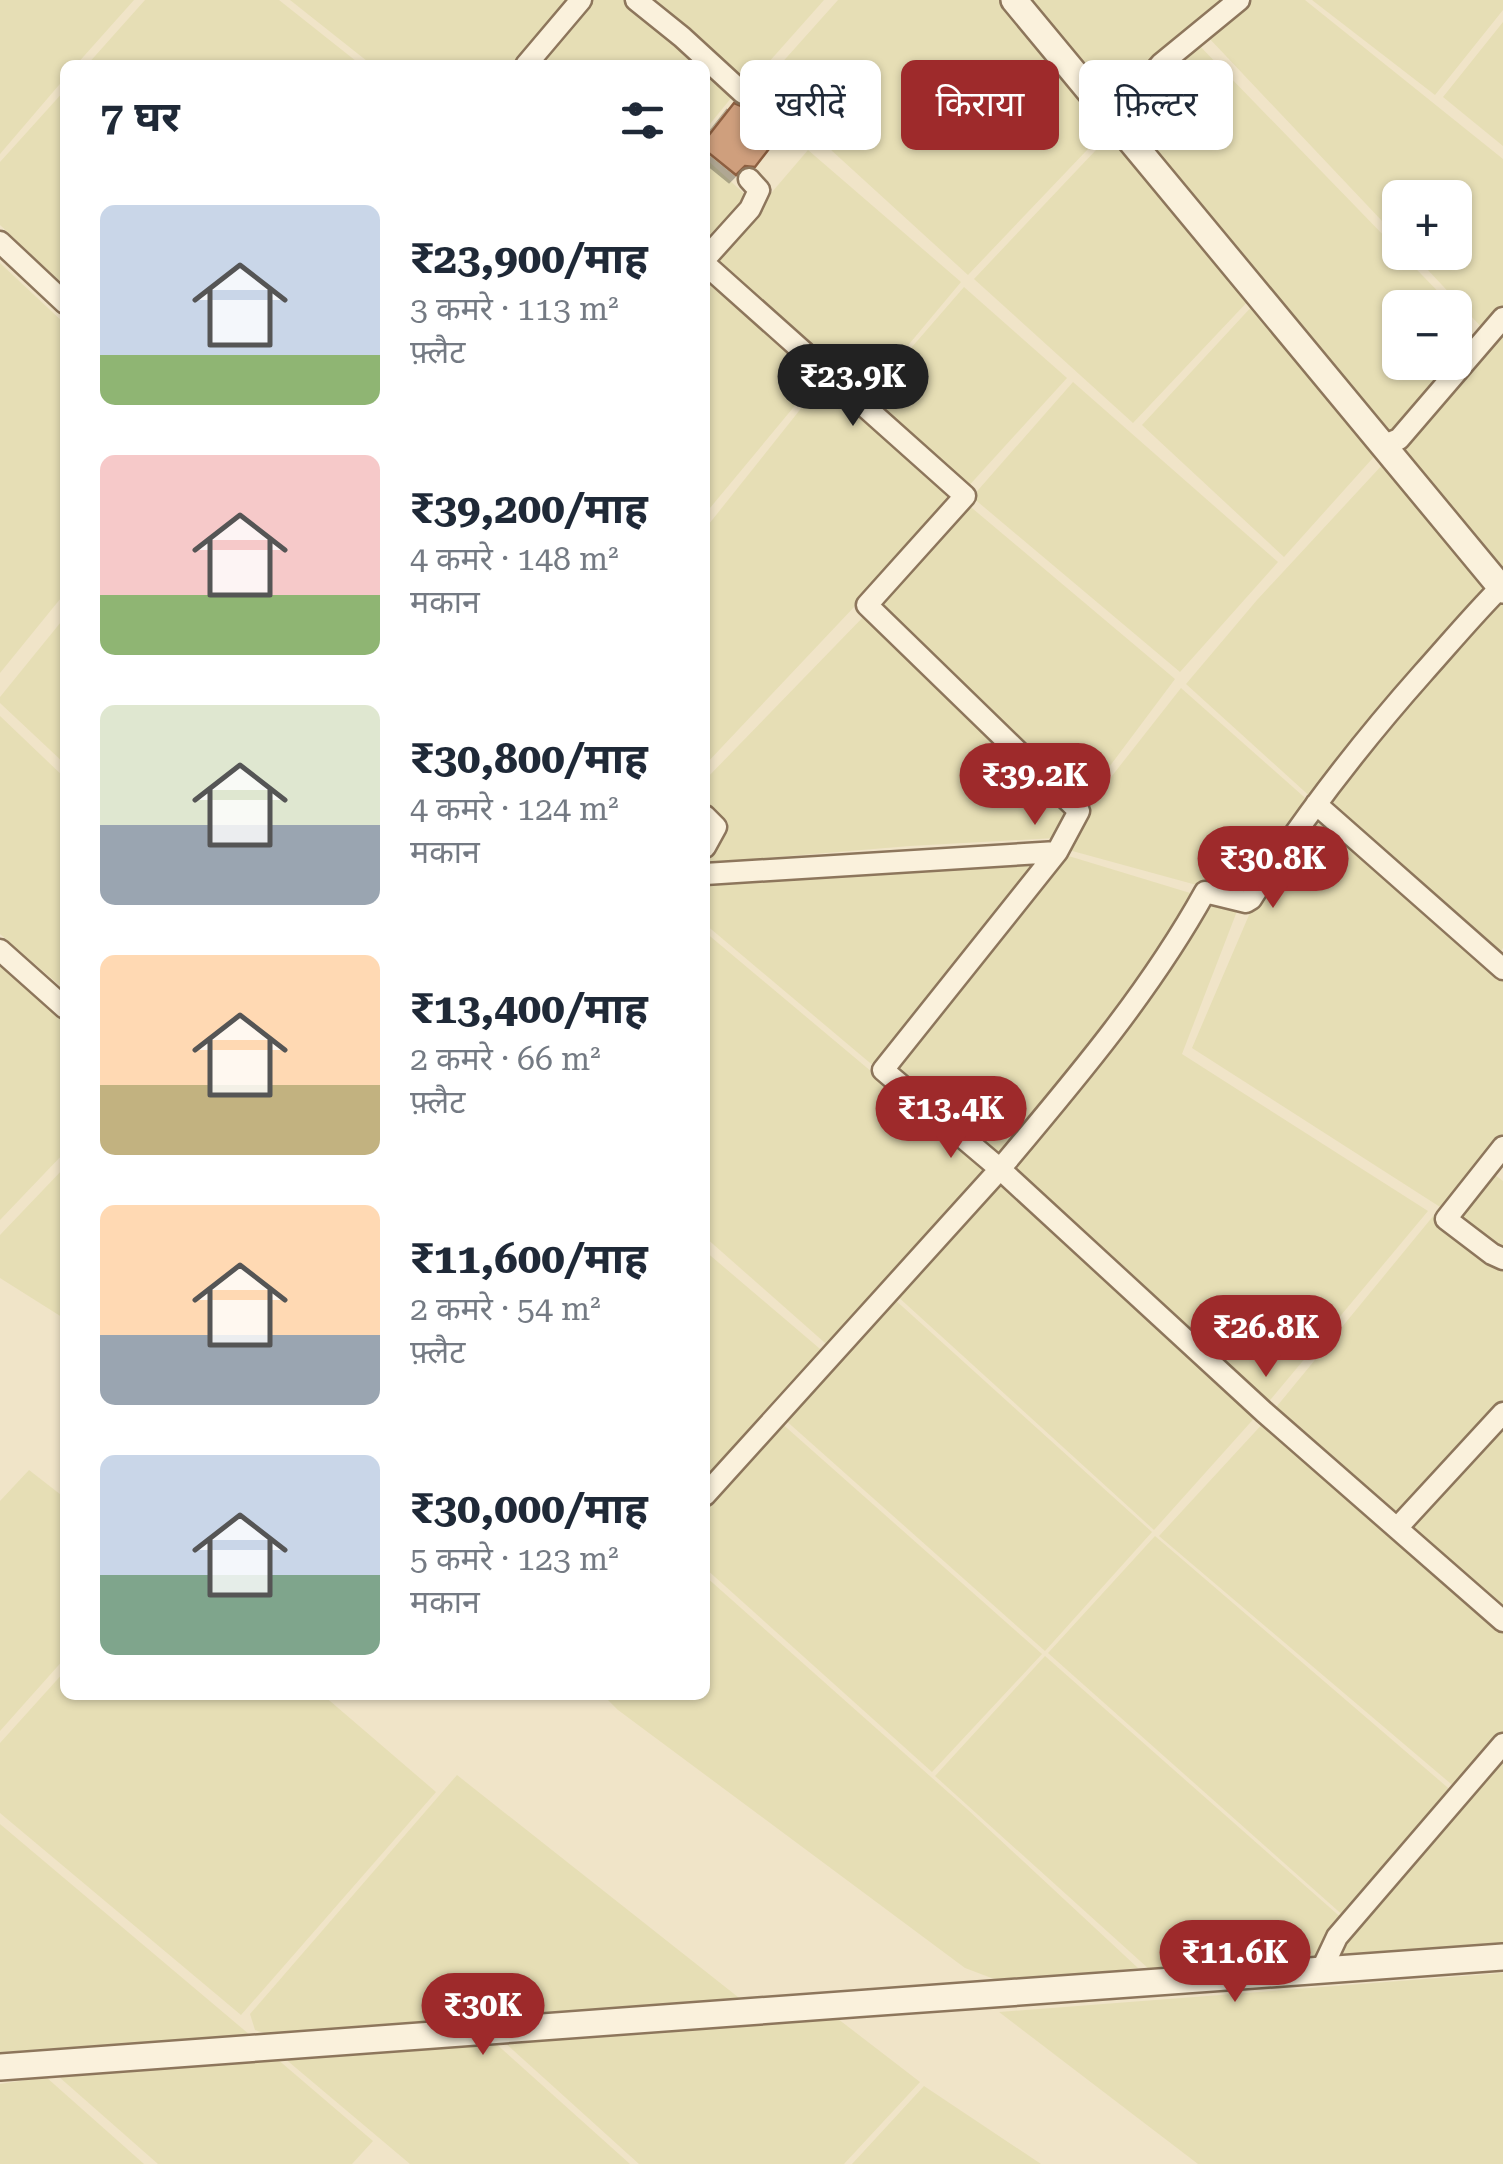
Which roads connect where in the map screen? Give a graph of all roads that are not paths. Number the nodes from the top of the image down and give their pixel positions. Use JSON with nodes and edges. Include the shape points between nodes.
{"nodes":[{"id":1,"x":580,"y":0,"type":"edge"},
{"id":2,"x":636,"y":0,"type":"edge"},
{"id":3,"x":1014,"y":0,"type":"edge"},
{"id":4,"x":1239,"y":0,"type":"edge"},
{"id":5,"x":530,"y":60,"type":"edge"},
{"id":6,"x":706,"y":60,"type":"edge"},
{"id":7,"x":1165,"y":60,"type":"edge"},
{"id":8,"x":710,"y":64,"type":"edge"},
{"id":9,"x":1079,"y":78,"type":"edge"},
{"id":10,"x":740,"y":91,"type":"edge"},
{"id":11,"x":1139,"y":150,"type":"edge"},
{"id":12,"x":749,"y":178,"type":"dead end"},
{"id":13,"x":0,"y":242,"type":"edge"},
{"id":14,"x":710,"y":256,"type":"edge"},
{"id":15,"x":710,"y":266,"type":"edge"},
{"id":16,"x":60,"y":298,"type":"edge"},
{"id":17,"x":1503,"y":318,"type":"edge"},
{"id":18,"x":1385,"y":445,"type":"junction"},
{"id":19,"x":1502,"y":588,"type":"edge"},
{"id":20,"x":1316,"y":804,"type":"junction"},
{"id":21,"x":1057,"y":852,"type":"junction"},
{"id":22,"x":710,"y":874,"type":"edge"},
{"id":23,"x":0,"y":950,"type":"edge"},
{"id":24,"x":1503,"y":968,"type":"edge"},
{"id":25,"x":60,"y":1004,"type":"edge"},
{"id":26,"x":1503,"y":1148,"type":"edge"},
{"id":27,"x":1000,"y":1169,"type":"junction"},
{"id":28,"x":1503,"y":1259,"type":"edge"},
{"id":29,"x":1503,"y":1413,"type":"edge"},
{"id":30,"x":710,"y":1489,"type":"edge"},
{"id":31,"x":1396,"y":1528,"type":"junction"},
{"id":32,"x":1503,"y":1621,"type":"edge"},
{"id":33,"x":1503,"y":1744,"type":"edge"},
{"id":34,"x":1503,"y":1957,"type":"edge"},
{"id":35,"x":1320,"y":1971,"type":"junction"},
{"id":36,"x":0,"y":2067,"type":"edge"}],
"edges":[{"from":1,"to":5,"type":"street"},
{"from":2,"to":6,"type":"street"},
{"from":3,"to":9,"type":"street"},
{"from":4,"to":7,"type":"street"},
{"from":8,"to":10,"type":"street"},
{"from":11,"to":18,"type":"street"},
{"from":12,"to":14,"type":"street","via":[[759,190],[750,209]]},
{"from":13,"to":16,"type":"street"},
{"from":15,"to":21,"type":"street","via":[[965,496],[867,605],[1079,809]]},
{"from":17,"to":18,"type":"street","via":[[1399,438]]},
{"from":18,"to":19,"type":"street"},
{"from":19,"to":20,"type":"street","via":[[1398,701]]},
{"from":20,"to":24,"type":"street"},
{"from":20,"to":27,"type":"street","via":[[1251,900],[1205,892],[1105,1042]]},
{"from":21,"to":22,"type":"street"},
{"from":21,"to":27,"type":"street","via":[[882,1070]]},
{"from":23,"to":25,"type":"street"},
{"from":26,"to":28,"type":"street","via":[[1446,1219]]},
{"from":27,"to":30,"type":"street"},
{"from":27,"to":31,"type":"street"},
{"from":29,"to":31,"type":"street"},
{"from":31,"to":32,"type":"street"},
{"from":33,"to":35,"type":"street","via":[[1337,1937]]},
{"from":34,"to":35,"type":"street"},
{"from":35,"to":36,"type":"street"}]}
